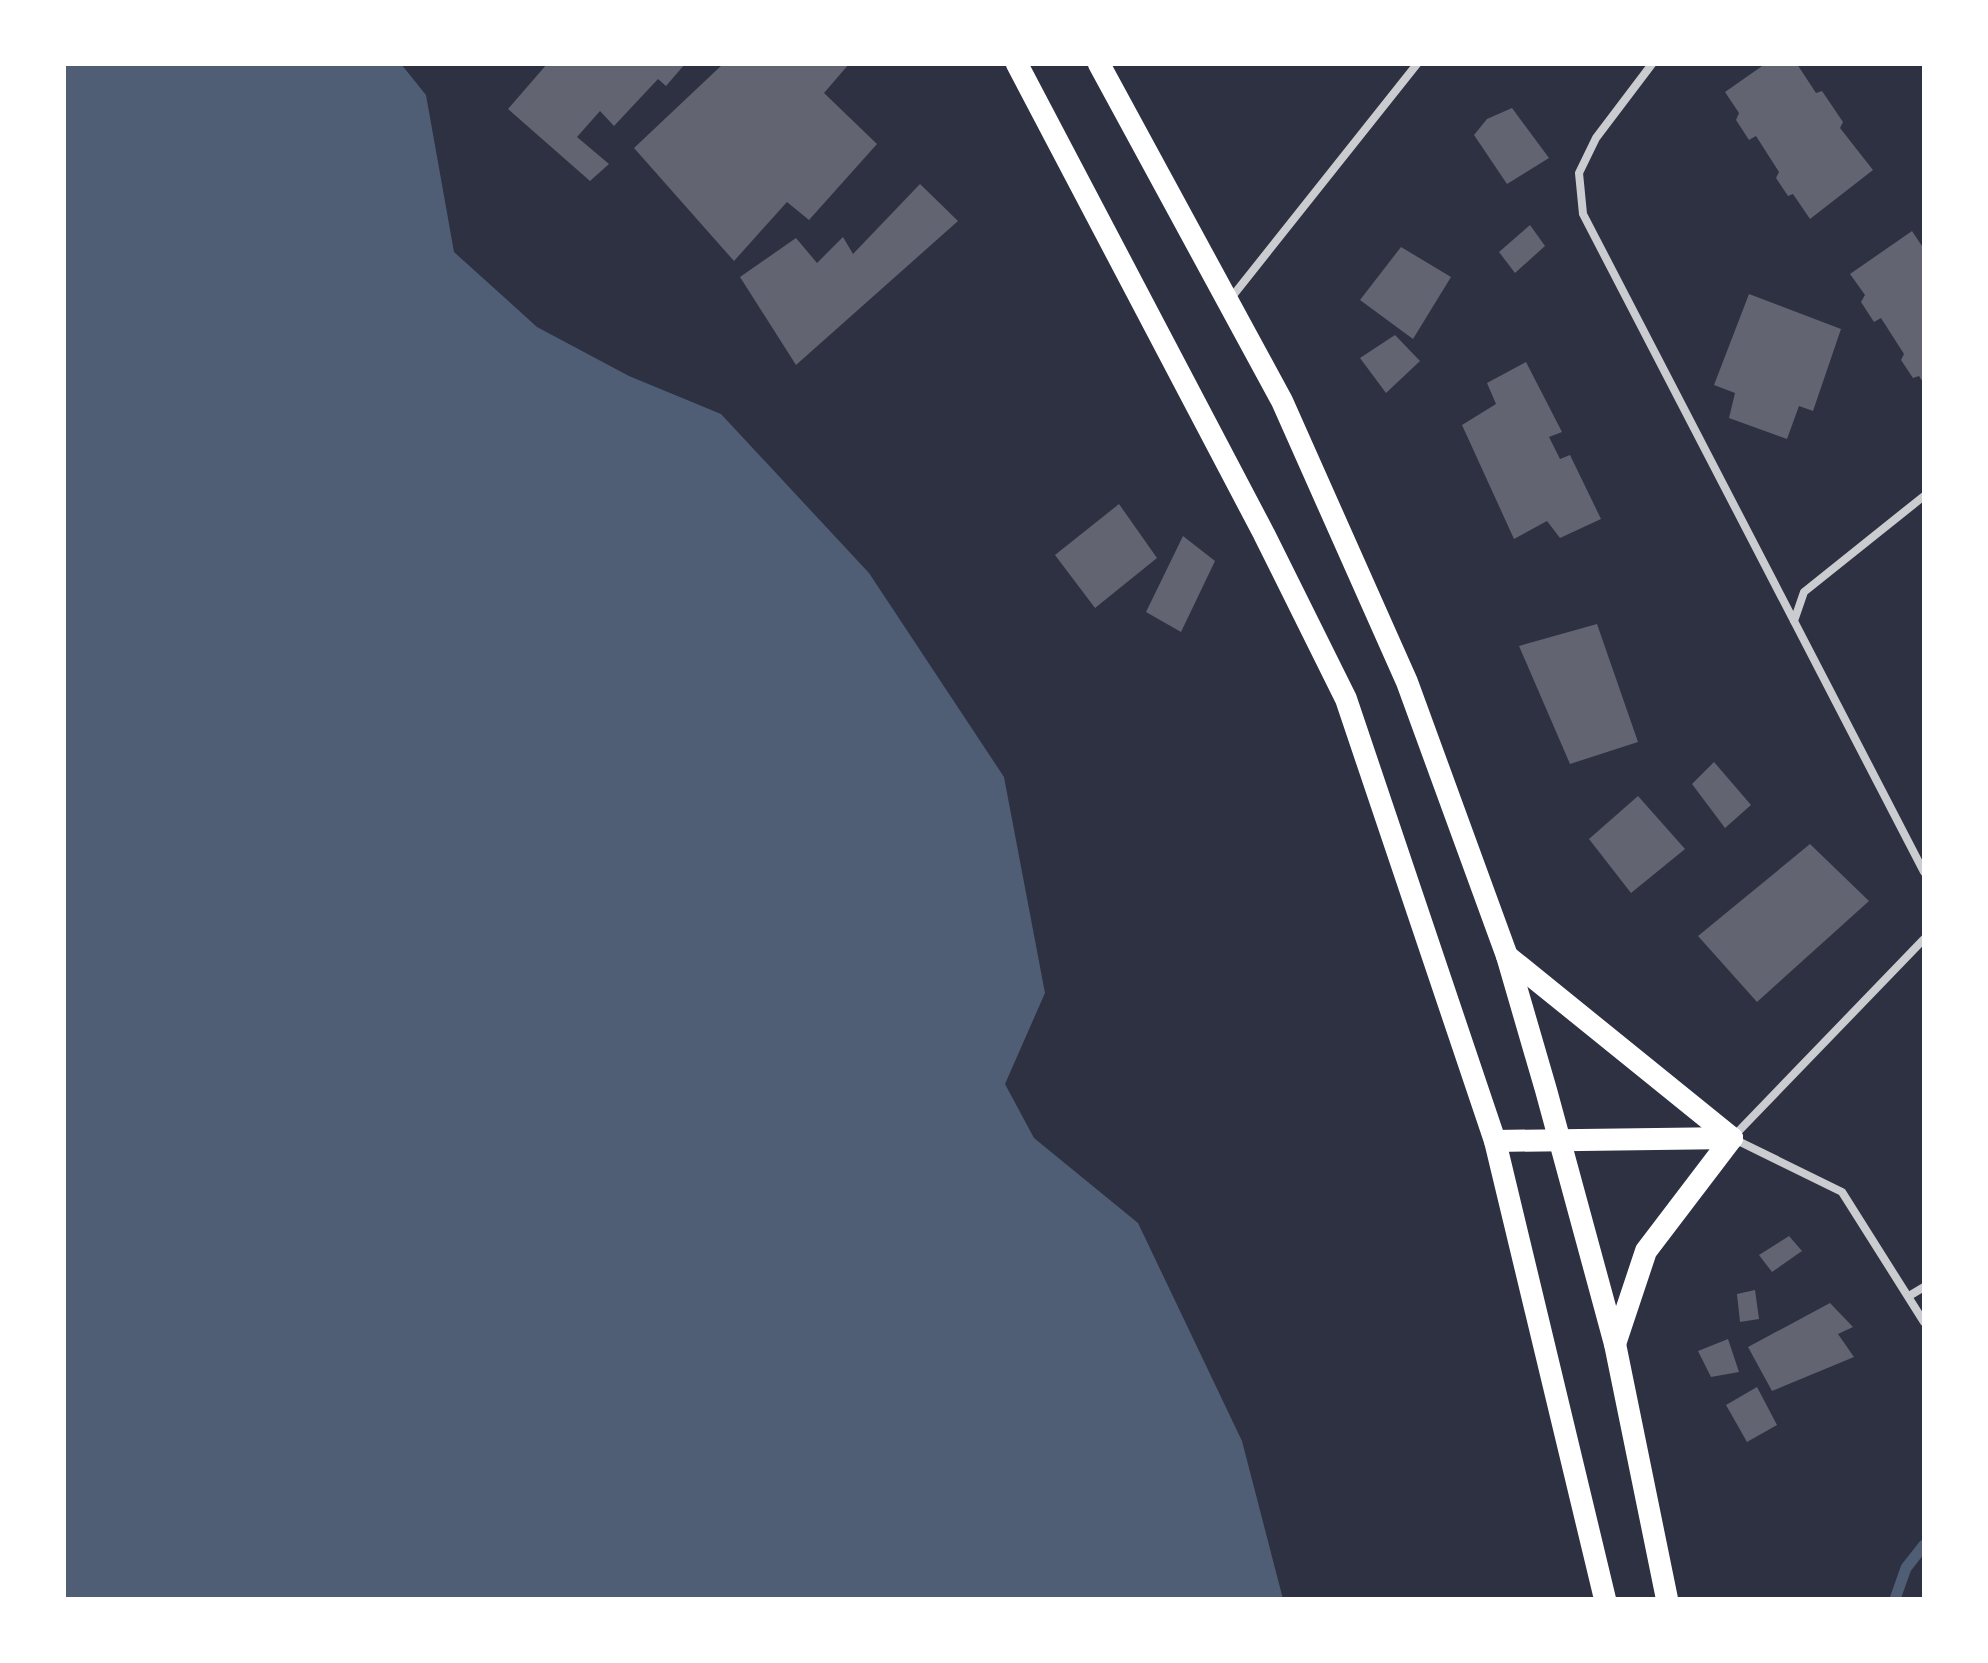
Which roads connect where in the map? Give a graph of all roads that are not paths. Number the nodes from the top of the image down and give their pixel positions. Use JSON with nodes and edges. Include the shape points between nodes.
{"nodes":[{"id":1,"x":1017,"y":64,"type":"edge"},
{"id":2,"x":1099,"y":64,"type":"edge"},
{"id":3,"x":1417,"y":64,"type":"edge"},
{"id":4,"x":1652,"y":64,"type":"edge"},
{"id":5,"x":1228,"y":302,"type":"junction"},
{"id":6,"x":1924,"y":496,"type":"edge"},
{"id":7,"x":1794,"y":621,"type":"junction"},
{"id":8,"x":1924,"y":872,"type":"edge"},
{"id":9,"x":1924,"y":939,"type":"edge"},
{"id":10,"x":1507,"y":956,"type":"junction"},
{"id":11,"x":1732,"y":1138,"type":"junction"},
{"id":12,"x":1495,"y":1141,"type":"junction"},
{"id":13,"x":1560,"y":1141,"type":"junction"},
{"id":14,"x":1924,"y":1287,"type":"edge"},
{"id":15,"x":1909,"y":1296,"type":"junction"},
{"id":16,"x":1924,"y":1322,"type":"edge"},
{"id":17,"x":1615,"y":1344,"type":"junction"},
{"id":18,"x":1605,"y":1599,"type":"edge"},
{"id":19,"x":1667,"y":1599,"type":"edge"}],
"edges":[{"from":1,"to":12,"type":"highway","via":[[1346,699]]},
{"from":2,"to":5,"type":"highway"},
{"from":3,"to":5,"type":"street"},
{"from":4,"to":7,"type":"street","via":[[1596,138],[1579,173],[1583,214]]},
{"from":5,"to":10,"type":"highway","via":[[1282,401],[1407,682]]},
{"from":6,"to":7,"type":"street","via":[[1804,592]]},
{"from":7,"to":8,"type":"street"},
{"from":9,"to":11,"type":"street"},
{"from":10,"to":11,"type":"highway"},
{"from":10,"to":13,"type":"highway"},
{"from":11,"to":13,"type":"highway"},
{"from":11,"to":15,"type":"street","via":[[1842,1192]]},
{"from":11,"to":17,"type":"highway","via":[[1646,1251]]},
{"from":12,"to":13,"type":"highway"},
{"from":12,"to":18,"type":"highway"},
{"from":13,"to":17,"type":"highway"},
{"from":14,"to":15,"type":"street"},
{"from":15,"to":16,"type":"street"},
{"from":17,"to":19,"type":"highway"}]}
